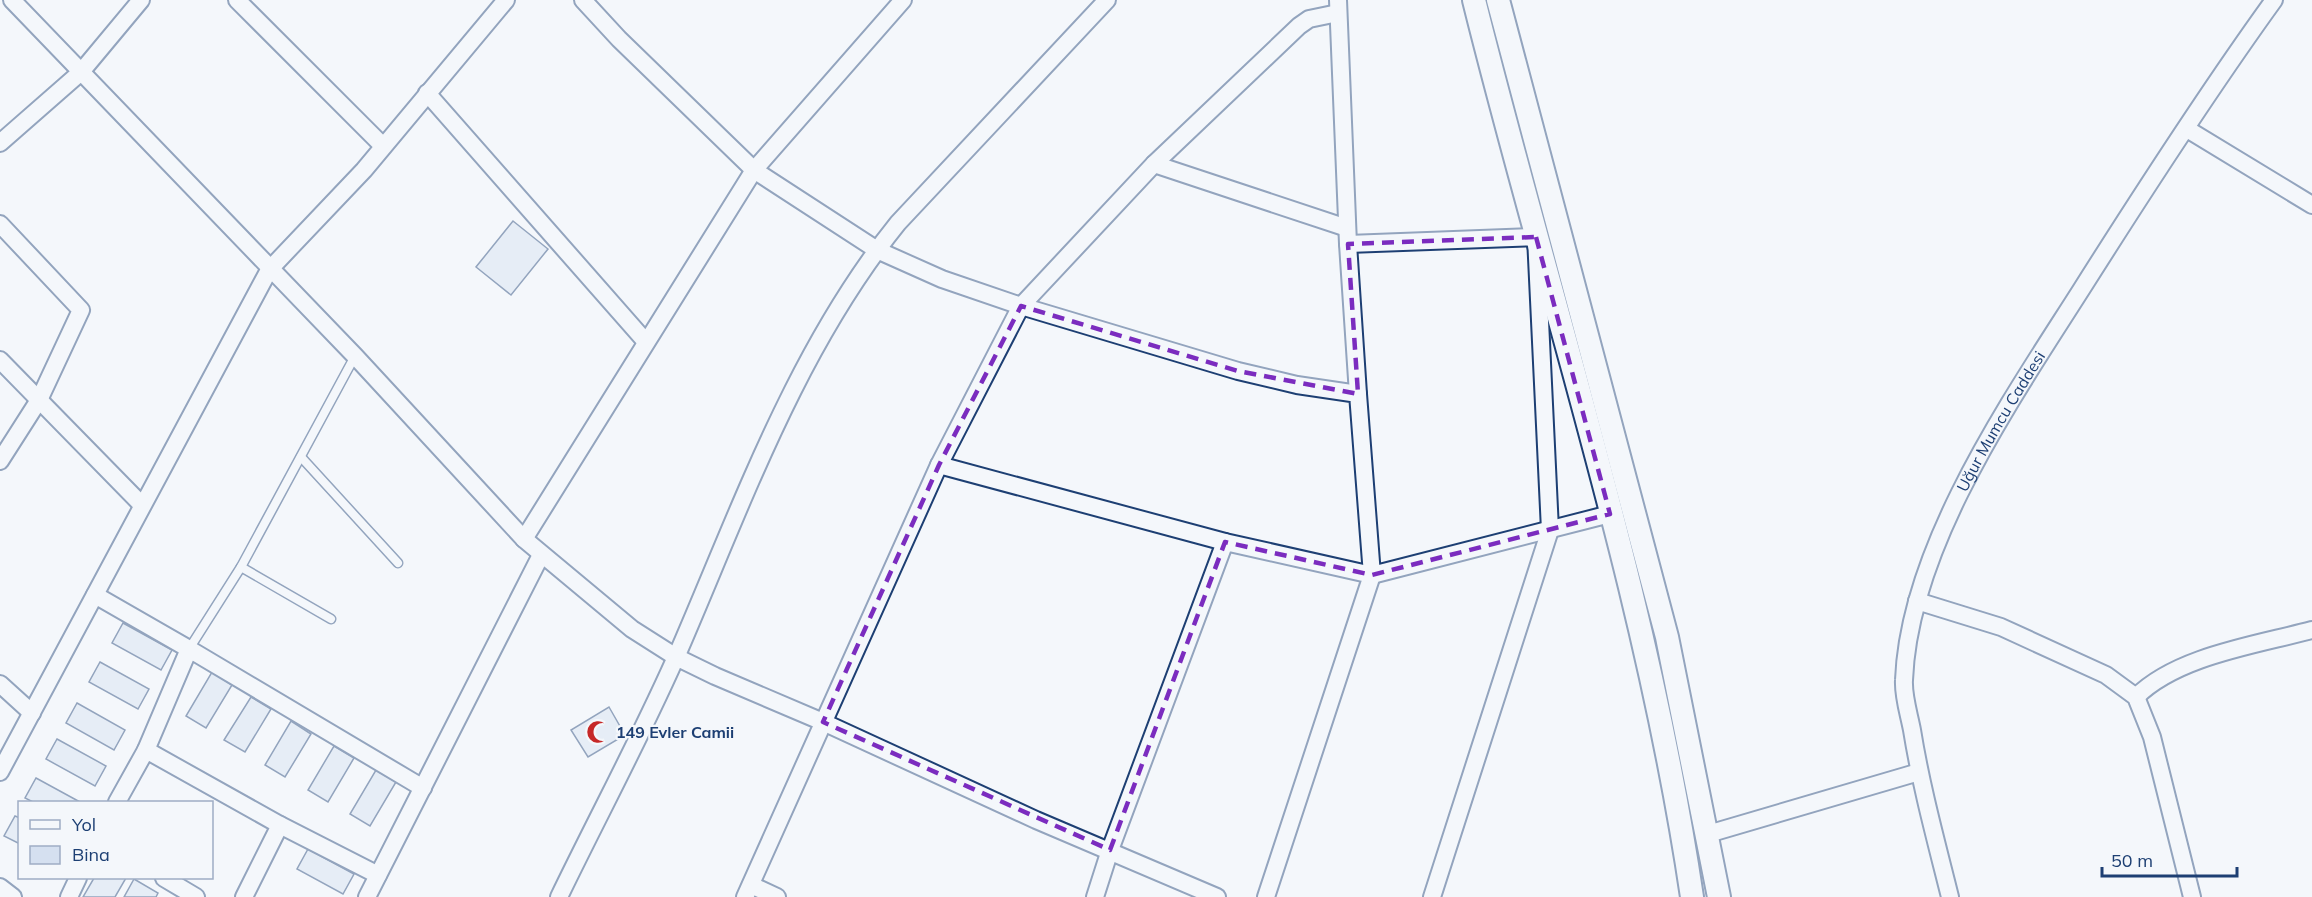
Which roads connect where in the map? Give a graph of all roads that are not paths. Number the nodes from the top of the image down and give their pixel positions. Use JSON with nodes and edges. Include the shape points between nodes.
{"nodes":[{"id":1,"x":12,"y":0,"type":"edge"},
{"id":2,"x":141,"y":0,"type":"edge"},
{"id":3,"x":237,"y":0,"type":"edge"},
{"id":4,"x":506,"y":0,"type":"edge"},
{"id":5,"x":583,"y":0,"type":"edge"},
{"id":6,"x":903,"y":0,"type":"edge"},
{"id":7,"x":1107,"y":0,"type":"edge"},
{"id":8,"x":1474,"y":0,"type":"edge"},
{"id":9,"x":1498,"y":0,"type":"edge"},
{"id":10,"x":2274,"y":0,"type":"edge"},
{"id":11,"x":1338,"y":6,"type":"edge"},
{"id":12,"x":81,"y":72,"type":"junction"},
{"id":13,"x":427,"y":93,"type":"junction"},
{"id":14,"x":2187,"y":129,"type":"junction"},
{"id":15,"x":0,"y":143,"type":"edge"},
{"id":16,"x":383,"y":146,"type":"junction"},
{"id":17,"x":1154,"y":164,"type":"junction"},
{"id":18,"x":754,"y":170,"type":"junction"},
{"id":19,"x":2312,"y":205,"type":"edge"},
{"id":20,"x":0,"y":224,"type":"edge"},
{"id":21,"x":1347,"y":236,"type":"junction"},
{"id":22,"x":1536,"y":237,"type":"junction"},
{"id":23,"x":877,"y":250,"type":"junction"},
{"id":24,"x":269,"y":270,"type":"junction"},
{"id":25,"x":1021,"y":306,"type":"junction"},
{"id":26,"x":646,"y":342,"type":"junction"},
{"id":27,"x":355,"y":356,"type":"junction"},
{"id":28,"x":0,"y":360,"type":"edge"},
{"id":29,"x":1358,"y":394,"type":"junction"},
{"id":30,"x":39,"y":400,"type":"junction"},
{"id":31,"x":302,"y":457,"type":"junction"},
{"id":32,"x":0,"y":461,"type":"edge"},
{"id":33,"x":939,"y":465,"type":"junction"},
{"id":34,"x":142,"y":505,"type":"junction"},
{"id":35,"x":1610,"y":514,"type":"junction"},
{"id":36,"x":1550,"y":530,"type":"junction"},
{"id":37,"x":524,"y":539,"type":"junction"},
{"id":38,"x":1225,"y":542,"type":"junction"},
{"id":39,"x":541,"y":555,"type":"junction"},
{"id":40,"x":398,"y":562,"type":"dead end"},
{"id":41,"x":241,"y":567,"type":"junction"},
{"id":42,"x":1372,"y":575,"type":"junction"},
{"id":43,"x":94,"y":595,"type":"junction"},
{"id":44,"x":1917,"y":601,"type":"junction"},
{"id":45,"x":331,"y":619,"type":"dead end"},
{"id":46,"x":2312,"y":630,"type":"edge"},
{"id":47,"x":189,"y":649,"type":"junction"},
{"id":48,"x":676,"y":657,"type":"junction"},
{"id":49,"x":0,"y":684,"type":"edge"},
{"id":50,"x":2136,"y":698,"type":"junction"},
{"id":51,"x":32,"y":713,"type":"junction"},
{"id":52,"x":823,"y":722,"type":"junction"},
{"id":53,"x":146,"y":750,"type":"junction"},
{"id":54,"x":0,"y":772,"type":"edge"},
{"id":55,"x":1919,"y":772,"type":"junction"},
{"id":56,"x":423,"y":788,"type":"junction"},
{"id":57,"x":118,"y":801,"type":"edge"},
{"id":58,"x":280,"y":825,"type":"junction"},
{"id":59,"x":1708,"y":834,"type":"junction"},
{"id":60,"x":1110,"y":849,"type":"junction"},
{"id":61,"x":378,"y":875,"type":"junction"},
{"id":62,"x":78,"y":879,"type":"edge"},
{"id":63,"x":166,"y":879,"type":"edge"},
{"id":64,"x":0,"y":887,"type":"edge"},
{"id":65,"x":748,"y":891,"type":"edge"},
{"id":66,"x":13,"y":897,"type":"edge"},
{"id":67,"x":69,"y":897,"type":"edge"},
{"id":68,"x":196,"y":897,"type":"edge"},
{"id":69,"x":244,"y":897,"type":"edge"},
{"id":70,"x":366,"y":897,"type":"edge"},
{"id":71,"x":559,"y":897,"type":"edge"},
{"id":72,"x":777,"y":897,"type":"edge"},
{"id":73,"x":1095,"y":897,"type":"edge"},
{"id":74,"x":1217,"y":897,"type":"edge"},
{"id":75,"x":1266,"y":897,"type":"edge"},
{"id":76,"x":1432,"y":897,"type":"edge"},
{"id":77,"x":1692,"y":897,"type":"edge"},
{"id":78,"x":1719,"y":897,"type":"edge"},
{"id":79,"x":1950,"y":897,"type":"edge"},
{"id":80,"x":2192,"y":897,"type":"edge"}],
"edges":[{"from":1,"to":12,"type":"street"},
{"from":2,"to":12,"type":"street"},
{"from":3,"to":16,"type":"street"},
{"from":4,"to":13,"type":"street"},
{"from":5,"to":18,"type":"street","via":[[653,74]]},
{"from":6,"to":18,"type":"street"},
{"from":7,"to":23,"type":"street"},
{"from":8,"to":22,"type":"street"},
{"from":9,"to":59,"type":"street","via":[[1667,637]]},
{"from":10,"to":14,"type":"street","name":"Uğur Mumcu Caddesi"},
{"from":11,"to":17,"type":"street","via":[[1299,26]]},
{"from":11,"to":21,"type":"street"},
{"from":12,"to":15,"type":"street"},
{"from":12,"to":24,"type":"street"},
{"from":13,"to":16,"type":"street"},
{"from":13,"to":26,"type":"street"},
{"from":14,"to":19,"type":"street"},
{"from":14,"to":44,"type":"street","name":"Uğur Mumcu Caddesi","via":[[2019,388],[1962,490],[1927,567]]},
{"from":16,"to":24,"type":"street"},
{"from":17,"to":21,"type":"street"},
{"from":17,"to":25,"type":"street"},
{"from":18,"to":23,"type":"street"},
{"from":18,"to":26,"type":"street"},
{"from":20,"to":30,"type":"street","via":[[81,310]]},
{"from":21,"to":22,"type":"street"},
{"from":21,"to":29,"type":"street"},
{"from":22,"to":35,"type":"street"},
{"from":22,"to":36,"type":"street"},
{"from":23,"to":25,"type":"street","via":[[942,279]]},
{"from":23,"to":48,"type":"street","via":[[825,328],[786,402]]},
{"from":24,"to":27,"type":"street"},
{"from":24,"to":34,"type":"street"},
{"from":25,"to":29,"type":"street","via":[[1238,371]]},
{"from":25,"to":33,"type":"street"},
{"from":26,"to":37,"type":"street"},
{"from":27,"to":31,"type":"lane"},
{"from":27,"to":37,"type":"street"},
{"from":28,"to":30,"type":"street"},
{"from":29,"to":42,"type":"street"},
{"from":30,"to":32,"type":"street"},
{"from":30,"to":34,"type":"street"},
{"from":31,"to":40,"type":"lane"},
{"from":31,"to":41,"type":"lane"},
{"from":33,"to":38,"type":"street"},
{"from":33,"to":52,"type":"street"},
{"from":34,"to":43,"type":"street"},
{"from":35,"to":36,"type":"street"},
{"from":35,"to":77,"type":"street","via":[[1649,673]]},
{"from":36,"to":42,"type":"street"},
{"from":36,"to":76,"type":"street"},
{"from":37,"to":39,"type":"street"},
{"from":38,"to":42,"type":"street"},
{"from":38,"to":60,"type":"street"},
{"from":39,"to":48,"type":"street","via":[[632,629]]},
{"from":39,"to":56,"type":"street"},
{"from":41,"to":45,"type":"lane"},
{"from":41,"to":47,"type":"lane"},
{"from":42,"to":75,"type":"street"},
{"from":43,"to":47,"type":"street"},
{"from":43,"to":51,"type":"street"},
{"from":44,"to":50,"type":"street","via":[[2001,627],[2106,675]]},
{"from":44,"to":55,"type":"street","name":"Uğur Mumcu Caddesi","via":[[1904,682]]},
{"from":46,"to":50,"type":"street","via":[[2179,667],[2155,680]]},
{"from":47,"to":53,"type":"street"},
{"from":47,"to":56,"type":"street"},
{"from":48,"to":52,"type":"street"},
{"from":48,"to":71,"type":"street"},
{"from":49,"to":51,"type":"street"},
{"from":50,"to":80,"type":"street","via":[[2152,736]]},
{"from":51,"to":54,"type":"street"},
{"from":52,"to":60,"type":"street","via":[[1036,820]]},
{"from":52,"to":65,"type":"street"},
{"from":53,"to":57,"type":"street"},
{"from":53,"to":58,"type":"street"},
{"from":55,"to":59,"type":"street"},
{"from":55,"to":79,"type":"street","name":"Uğur Mumcu Caddesi"},
{"from":56,"to":61,"type":"street"},
{"from":58,"to":61,"type":"street"},
{"from":58,"to":69,"type":"street"},
{"from":59,"to":78,"type":"street"},
{"from":60,"to":73,"type":"street"},
{"from":60,"to":74,"type":"street"},
{"from":61,"to":70,"type":"street"},
{"from":62,"to":67,"type":"street"},
{"from":63,"to":68,"type":"street"},
{"from":64,"to":66,"type":"street"},
{"from":65,"to":72,"type":"street"}]}
